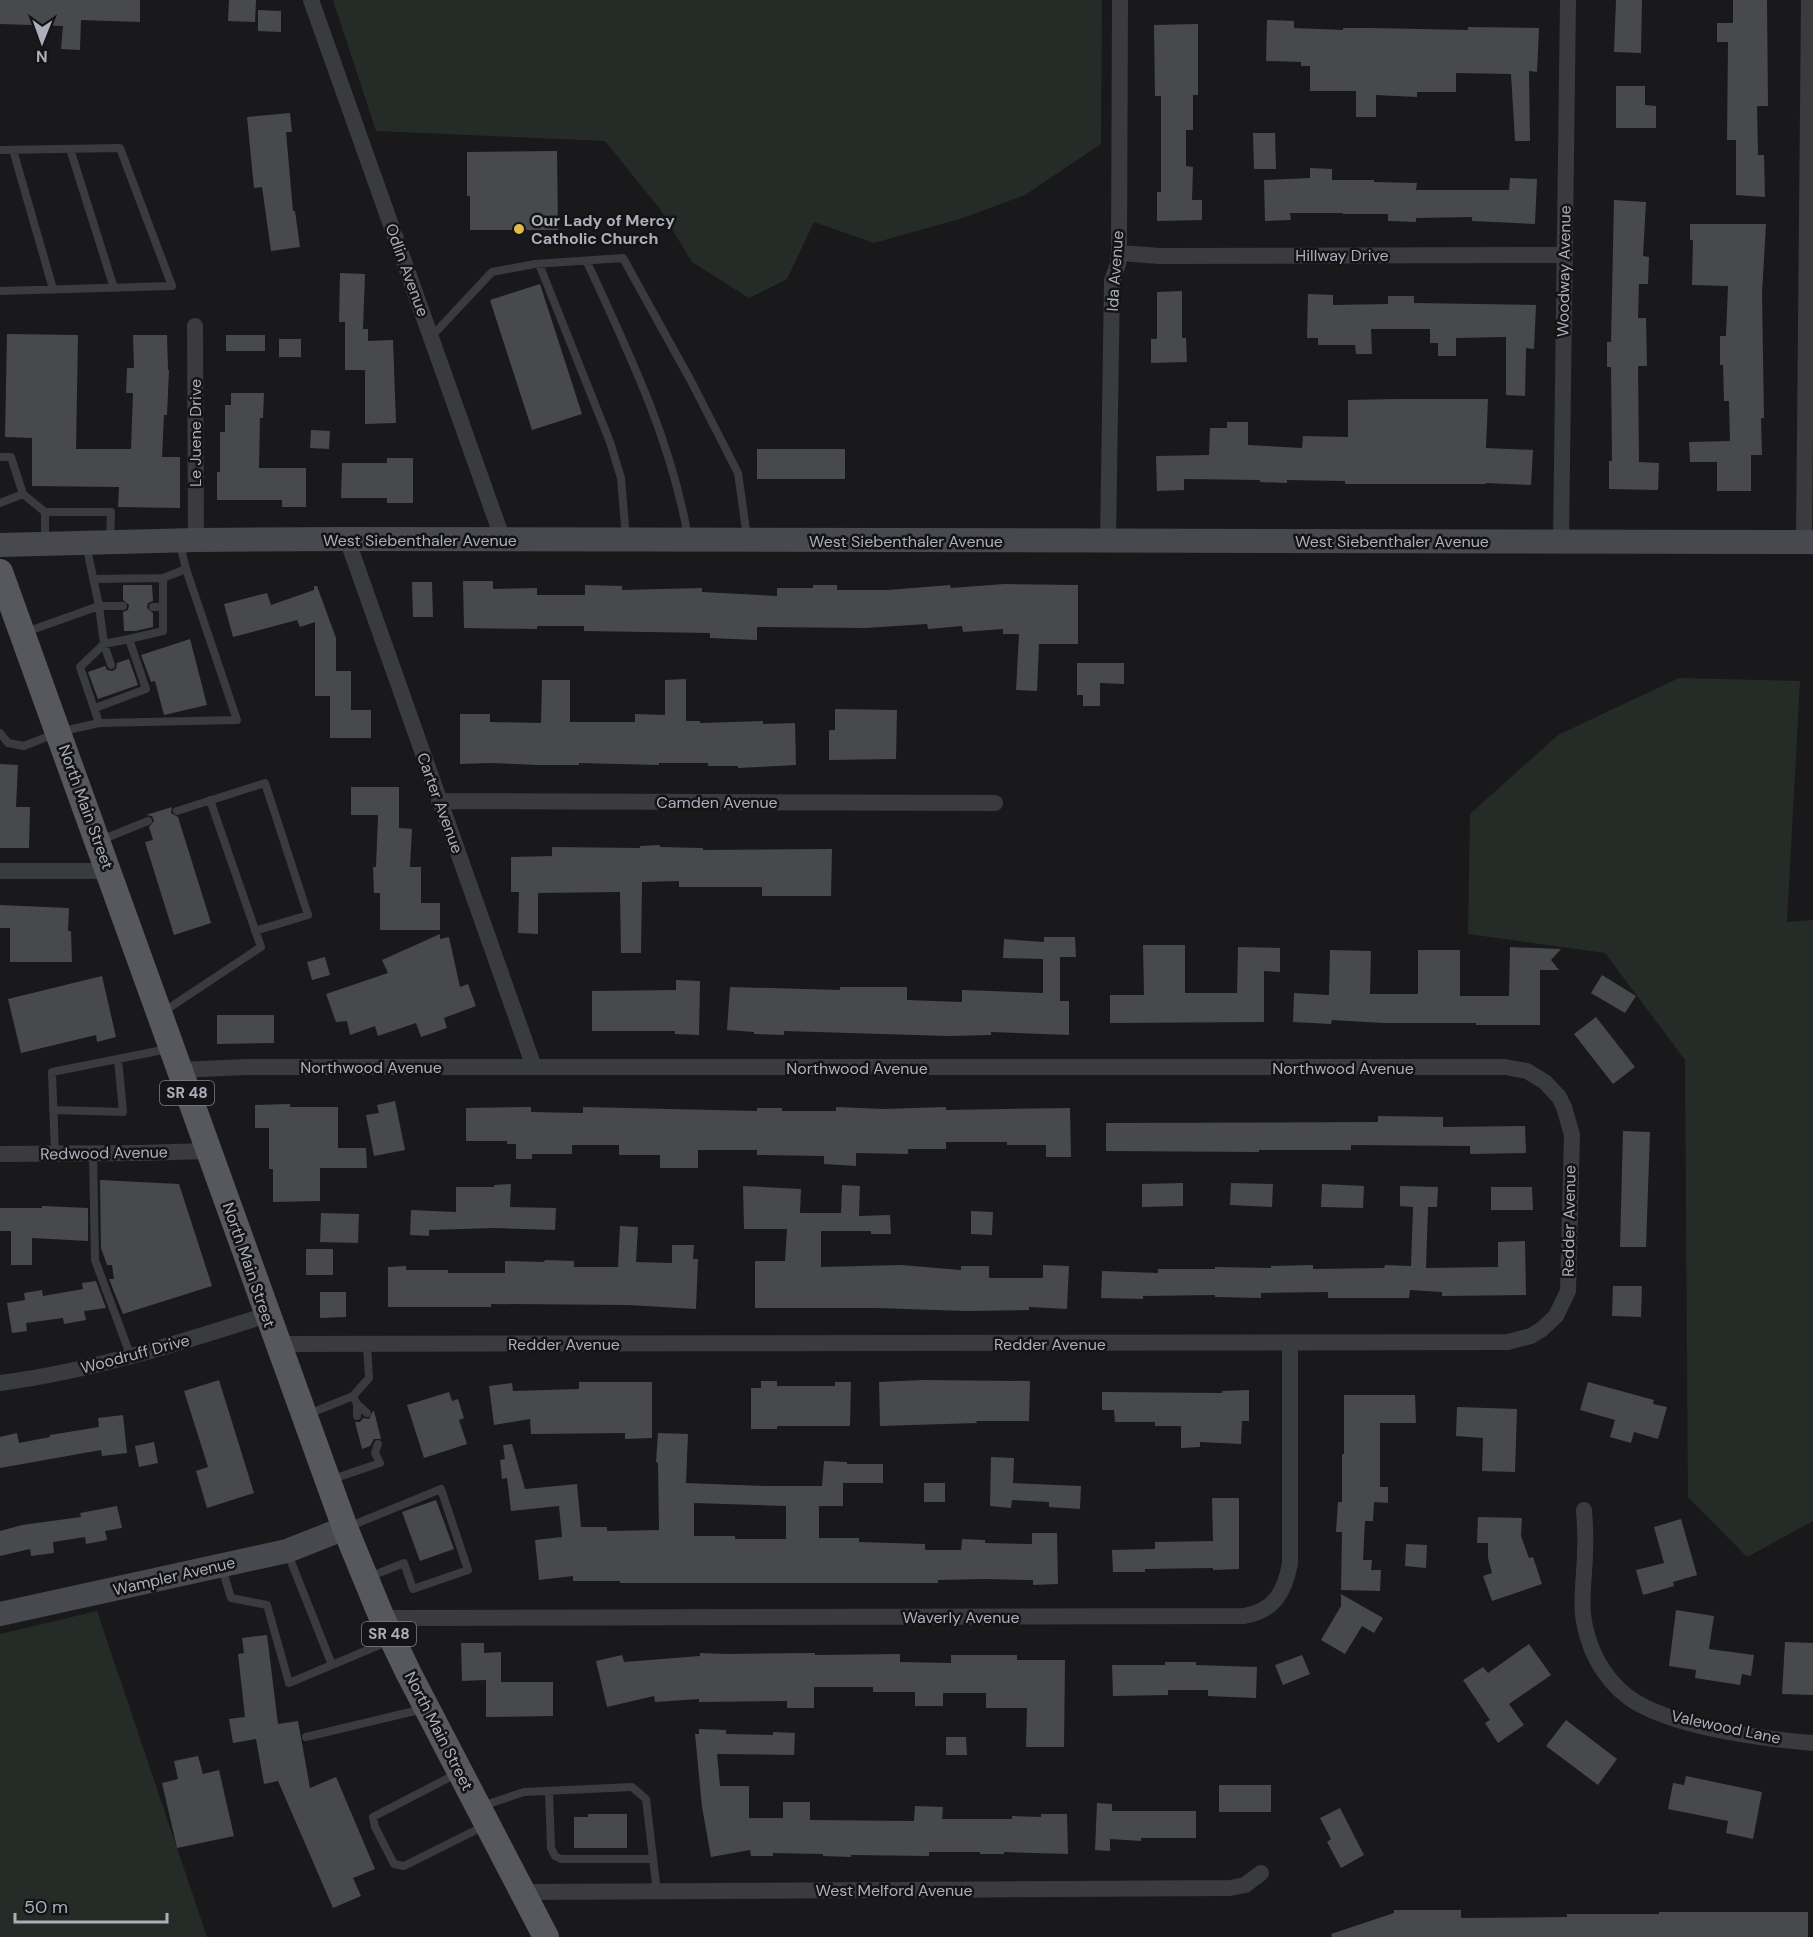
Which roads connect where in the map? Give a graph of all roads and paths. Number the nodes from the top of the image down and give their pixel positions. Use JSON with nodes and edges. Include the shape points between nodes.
{"nodes":[{"id":1,"x":311,"y":0,"type":"edge"},
{"id":2,"x":1120,"y":0,"type":"edge"},
{"id":3,"x":1568,"y":0,"type":"edge"},
{"id":4,"x":1809,"y":0,"type":"edge"},
{"id":5,"x":70,"y":149,"type":"junction"},
{"id":6,"x":0,"y":150,"type":"edge"},
{"id":7,"x":13,"y":150,"type":"junction"},
{"id":8,"x":1119,"y":254,"type":"junction"},
{"id":9,"x":1564,"y":255,"type":"junction"},
{"id":10,"x":587,"y":262,"type":"junction"},
{"id":11,"x":538,"y":264,"type":"junction"},
{"id":12,"x":114,"y":288,"type":"junction"},
{"id":13,"x":53,"y":289,"type":"junction"},
{"id":14,"x":0,"y":291,"type":"edge"},
{"id":15,"x":195,"y":326,"type":"dead end"},
{"id":16,"x":431,"y":337,"type":"junction"},
{"id":17,"x":0,"y":457,"type":"edge"},
{"id":18,"x":23,"y":494,"type":"junction"},
{"id":19,"x":0,"y":503,"type":"edge"},
{"id":20,"x":45,"y":512,"type":"junction"},
{"id":21,"x":347,"y":539,"type":"junction"},
{"id":22,"x":188,"y":540,"type":"junction"},
{"id":23,"x":503,"y":540,"type":"junction"},
{"id":24,"x":626,"y":540,"type":"junction"},
{"id":25,"x":689,"y":540,"type":"junction"},
{"id":26,"x":747,"y":541,"type":"junction"},
{"id":27,"x":1108,"y":541,"type":"junction"},
{"id":28,"x":1561,"y":541,"type":"junction"},
{"id":29,"x":110,"y":542,"type":"junction"},
{"id":30,"x":1809,"y":542,"type":"edge"},
{"id":31,"x":86,"y":543,"type":"junction"},
{"id":32,"x":45,"y":544,"type":"junction"},
{"id":33,"x":0,"y":545,"type":"edge"},
{"id":34,"x":186,"y":569,"type":"junction"},
{"id":35,"x":0,"y":572,"type":"edge"},
{"id":36,"x":163,"y":578,"type":"junction"},
{"id":37,"x":94,"y":579,"type":"junction"},
{"id":38,"x":99,"y":606,"type":"junction"},
{"id":39,"x":123,"y":606,"type":"dead end"},
{"id":40,"x":153,"y":607,"type":"dead end"},
{"id":41,"x":163,"y":607,"type":"junction"},
{"id":42,"x":22,"y":634,"type":"junction"},
{"id":43,"x":129,"y":639,"type":"junction"},
{"id":44,"x":104,"y":644,"type":"junction"},
{"id":45,"x":111,"y":665,"type":"dead end"},
{"id":46,"x":95,"y":708,"type":"junction"},
{"id":47,"x":99,"y":723,"type":"junction"},
{"id":48,"x":59,"y":732,"type":"junction"},
{"id":49,"x":0,"y":733,"type":"edge"},
{"id":50,"x":210,"y":800,"type":"junction"},
{"id":51,"x":439,"y":801,"type":"junction"},
{"id":52,"x":995,"y":803,"type":"dead end"},
{"id":53,"x":177,"y":811,"type":"dead end"},
{"id":54,"x":147,"y":821,"type":"dead end"},
{"id":55,"x":98,"y":841,"type":"junction"},
{"id":56,"x":0,"y":870,"type":"edge"},
{"id":57,"x":109,"y":871,"type":"junction"},
{"id":58,"x":255,"y":931,"type":"junction"},
{"id":59,"x":160,"y":1014,"type":"junction"},
{"id":60,"x":118,"y":1059,"type":"junction"},
{"id":61,"x":175,"y":1059,"type":"junction"},
{"id":62,"x":534,"y":1067,"type":"junction"},
{"id":63,"x":1534,"y":1074,"type":"joint"},
{"id":64,"x":53,"y":1110,"type":"junction"},
{"id":65,"x":208,"y":1150,"type":"junction"},
{"id":66,"x":55,"y":1153,"type":"junction"},
{"id":67,"x":93,"y":1153,"type":"junction"},
{"id":68,"x":0,"y":1154,"type":"edge"},
{"id":69,"x":267,"y":1315,"type":"junction"},
{"id":70,"x":277,"y":1344,"type":"junction"},
{"id":71,"x":367,"y":1344,"type":"junction"},
{"id":72,"x":1290,"y":1344,"type":"junction"},
{"id":73,"x":131,"y":1357,"type":"junction"},
{"id":74,"x":0,"y":1383,"type":"edge"},
{"id":75,"x":355,"y":1400,"type":"junction"},
{"id":76,"x":367,"y":1413,"type":"dead end"},
{"id":77,"x":303,"y":1416,"type":"junction"},
{"id":78,"x":357,"y":1416,"type":"dead end"},
{"id":79,"x":374,"y":1448,"type":"dead end"},
{"id":80,"x":327,"y":1481,"type":"junction"},
{"id":81,"x":1584,"y":1510,"type":"dead end"},
{"id":82,"x":345,"y":1528,"type":"junction"},
{"id":83,"x":287,"y":1551,"type":"junction"},
{"id":84,"x":221,"y":1565,"type":"junction"},
{"id":85,"x":366,"y":1579,"type":"junction"},
{"id":86,"x":0,"y":1614,"type":"edge"},
{"id":87,"x":387,"y":1629,"type":"junction"},
{"id":88,"x":332,"y":1665,"type":"junction"},
{"id":89,"x":426,"y":1708,"type":"junction"},
{"id":90,"x":306,"y":1737,"type":"dead end"},
{"id":91,"x":1813,"y":1743,"type":"edge"},
{"id":92,"x":460,"y":1772,"type":"junction"},
{"id":93,"x":549,"y":1791,"type":"junction"},
{"id":94,"x":483,"y":1816,"type":"junction"},
{"id":95,"x":653,"y":1859,"type":"junction"},
{"id":96,"x":1261,"y":1874,"type":"dead end"},
{"id":97,"x":522,"y":1892,"type":"junction"},
{"id":98,"x":657,"y":1892,"type":"junction"},
{"id":99,"x":546,"y":1937,"type":"edge"}],
"edges":[{"from":1,"to":16,"type":"street","name":"Odlin Avenue"},
{"from":2,"to":8,"type":"street","name":"Ida Avenue"},
{"from":3,"to":9,"type":"street","name":"Woodway Avenue"},
{"from":4,"to":30,"type":"street"},
{"from":5,"to":7,"type":"lane"},
{"from":5,"to":12,"type":"lane"},
{"from":5,"to":12,"type":"lane","via":[[120,148],[172,286]]},
{"from":6,"to":7,"type":"lane"},
{"from":7,"to":13,"type":"lane"},
{"from":8,"to":9,"type":"street","name":"Hillway Drive"},
{"from":8,"to":27,"type":"street","name":"Ida Avenue","via":[[1112,281]]},
{"from":9,"to":28,"type":"street","name":"Woodway Avenue"},
{"from":10,"to":11,"type":"lane"},
{"from":10,"to":25,"type":"lane","via":[[655,418],[681,495]]},
{"from":10,"to":26,"type":"lane","via":[[623,258],[738,473]]},
{"from":11,"to":16,"type":"lane","via":[[492,272]]},
{"from":11,"to":24,"type":"lane","via":[[610,442],[621,478]]},
{"from":12,"to":13,"type":"lane"},
{"from":13,"to":14,"type":"lane"},
{"from":15,"to":22,"type":"street","name":"Le Juene Drive"},
{"from":16,"to":23,"type":"street","name":"Odlin Avenue"},
{"from":17,"to":18,"type":"lane","via":[[11,457]]},
{"from":18,"to":19,"type":"lane"},
{"from":18,"to":20,"type":"lane"},
{"from":20,"to":29,"type":"lane","via":[[111,512]]},
{"from":20,"to":32,"type":"lane"},
{"from":21,"to":22,"type":"main road","name":"West Siebenthaler Avenue"},
{"from":21,"to":23,"type":"main road","name":"West Siebenthaler Avenue"},
{"from":21,"to":51,"type":"street","name":"Carter Avenue"},
{"from":22,"to":29,"type":"main road","name":"West Siebenthaler Avenue"},
{"from":22,"to":34,"type":"lane"},
{"from":23,"to":24,"type":"main road","name":"West Siebenthaler Avenue"},
{"from":24,"to":25,"type":"main road","name":"West Siebenthaler Avenue"},
{"from":25,"to":26,"type":"main road","name":"West Siebenthaler Avenue"},
{"from":26,"to":27,"type":"main road","name":"West Siebenthaler Avenue"},
{"from":27,"to":28,"type":"main road","name":"West Siebenthaler Avenue"},
{"from":28,"to":30,"type":"main road","name":"West Siebenthaler Avenue"},
{"from":29,"to":31,"type":"main road","name":"West Siebenthaler Avenue"},
{"from":31,"to":32,"type":"main road","name":"West Siebenthaler Avenue"},
{"from":31,"to":37,"type":"lane"},
{"from":32,"to":33,"type":"main road","name":"West Siebenthaler Avenue"},
{"from":34,"to":36,"type":"lane"},
{"from":34,"to":47,"type":"lane","via":[[237,720]]},
{"from":35,"to":42,"type":"main road","name":"North Main Street","number":"SR 48"},
{"from":36,"to":37,"type":"lane"},
{"from":36,"to":41,"type":"lane"},
{"from":37,"to":38,"type":"lane"},
{"from":38,"to":39,"type":"lane"},
{"from":38,"to":42,"type":"lane"},
{"from":38,"to":44,"type":"lane"},
{"from":40,"to":41,"type":"lane"},
{"from":41,"to":43,"type":"lane","via":[[163,631]]},
{"from":42,"to":48,"type":"main road","name":"North Main Street","number":"SR 48"},
{"from":43,"to":44,"type":"lane"},
{"from":43,"to":46,"type":"lane","via":[[146,689],[121,695]]},
{"from":44,"to":45,"type":"lane"},
{"from":44,"to":46,"type":"lane","via":[[80,667]]},
{"from":46,"to":47,"type":"lane"},
{"from":47,"to":48,"type":"lane"},
{"from":48,"to":49,"type":"lane","via":[[24,746],[8,743]]},
{"from":48,"to":55,"type":"main road","name":"North Main Street","number":"SR 48"},
{"from":50,"to":53,"type":"lane"},
{"from":50,"to":58,"type":"lane"},
{"from":50,"to":58,"type":"lane","via":[[265,783],[308,915]]},
{"from":51,"to":52,"type":"street","name":"Camden Avenue"},
{"from":51,"to":62,"type":"street","name":"Carter Avenue"},
{"from":54,"to":55,"type":"lane"},
{"from":55,"to":57,"type":"main road","name":"North Main Street","number":"SR 48"},
{"from":56,"to":57,"type":"street"},
{"from":57,"to":59,"type":"main road","name":"North Main Street","number":"SR 48"},
{"from":58,"to":59,"type":"lane","via":[[261,947]]},
{"from":59,"to":61,"type":"main road","name":"North Main Street","number":"SR 48"},
{"from":60,"to":61,"type":"lane"},
{"from":60,"to":64,"type":"lane","via":[[52,1072]]},
{"from":60,"to":64,"type":"lane","via":[[123,1112]]},
{"from":61,"to":62,"type":"street","name":"Northwood Avenue","via":[[246,1067]]},
{"from":61,"to":65,"type":"main road","name":"North Main Street","number":"SR 48"},
{"from":62,"to":63,"type":"street","name":"Northwood Avenue","via":[[1505,1067]]},
{"from":63,"to":72,"type":"street","name":"Redder Avenue","via":[[1559,1097],[1572,1135],[1568,1291],[1556,1316],[1531,1336],[1508,1342]]},
{"from":64,"to":66,"type":"lane"},
{"from":65,"to":67,"type":"street","name":"Redwood Avenue"},
{"from":65,"to":69,"type":"main road","name":"North Main Street","number":"SR 48"},
{"from":66,"to":67,"type":"street","name":"Redwood Avenue"},
{"from":66,"to":68,"type":"street","name":"Redwood Avenue"},
{"from":67,"to":73,"type":"lane","via":[[95,1260]]},
{"from":69,"to":70,"type":"main road","name":"North Main Street","number":"SR 48"},
{"from":69,"to":73,"type":"street","name":"Woodruff Drive"},
{"from":70,"to":71,"type":"street","name":"Redder Avenue"},
{"from":70,"to":77,"type":"main road","name":"North Main Street","number":"SR 48"},
{"from":71,"to":72,"type":"street","name":"Redder Avenue"},
{"from":71,"to":75,"type":"lane","via":[[369,1378]]},
{"from":72,"to":87,"type":"street","name":"Waverly Avenue","via":[[1290,1564],[1274,1603],[1254,1614]]},
{"from":73,"to":74,"type":"street","name":"Woodruff Drive"},
{"from":75,"to":76,"type":"lane"},
{"from":75,"to":77,"type":"lane"},
{"from":75,"to":78,"type":"lane"},
{"from":77,"to":80,"type":"main road","name":"North Main Street","number":"SR 48"},
{"from":79,"to":80,"type":"lane","via":[[380,1463]]},
{"from":80,"to":82,"type":"main road","name":"North Main Street","number":"SR 48"},
{"from":81,"to":91,"type":"street","name":"Valewood Lane","via":[[1583,1616],[1594,1655],[1613,1683],[1629,1697],[1671,1717],[1744,1735]]},
{"from":82,"to":83,"type":"main road","name":"Wampler Avenue"},
{"from":82,"to":85,"type":"main road","name":"North Main Street","number":"SR 48"},
{"from":82,"to":85,"type":"lane","via":[[441,1489],[468,1570],[413,1589],[404,1563]]},
{"from":83,"to":84,"type":"main road","name":"Wampler Avenue"},
{"from":83,"to":88,"type":"lane"},
{"from":84,"to":86,"type":"main road","name":"Wampler Avenue"},
{"from":84,"to":88,"type":"lane","via":[[231,1598],[267,1605],[289,1683]]},
{"from":85,"to":87,"type":"main road","name":"North Main Street","number":"SR 48"},
{"from":87,"to":88,"type":"lane"},
{"from":87,"to":89,"type":"main road","name":"North Main Street","number":"SR 48"},
{"from":89,"to":90,"type":"lane"},
{"from":89,"to":92,"type":"main road","name":"North Main Street","number":"SR 48"},
{"from":92,"to":94,"type":"main road","name":"North Main Street","number":"SR 48"},
{"from":92,"to":94,"type":"lane","via":[[373,1817],[389,1855],[394,1864],[404,1866]]},
{"from":93,"to":94,"type":"lane","via":[[524,1792]]},
{"from":93,"to":95,"type":"lane","via":[[632,1787],[646,1799]]},
{"from":93,"to":95,"type":"lane","via":[[551,1848],[555,1856]]},
{"from":94,"to":97,"type":"main road","name":"North Main Street","number":"SR 48"},
{"from":95,"to":98,"type":"lane"},
{"from":96,"to":98,"type":"street","name":"West Melford Avenue","via":[[1245,1885],[1230,1888]]},
{"from":97,"to":98,"type":"street","name":"West Melford Avenue"},
{"from":97,"to":99,"type":"main road","name":"North Main Street","number":"SR 48"}]}
